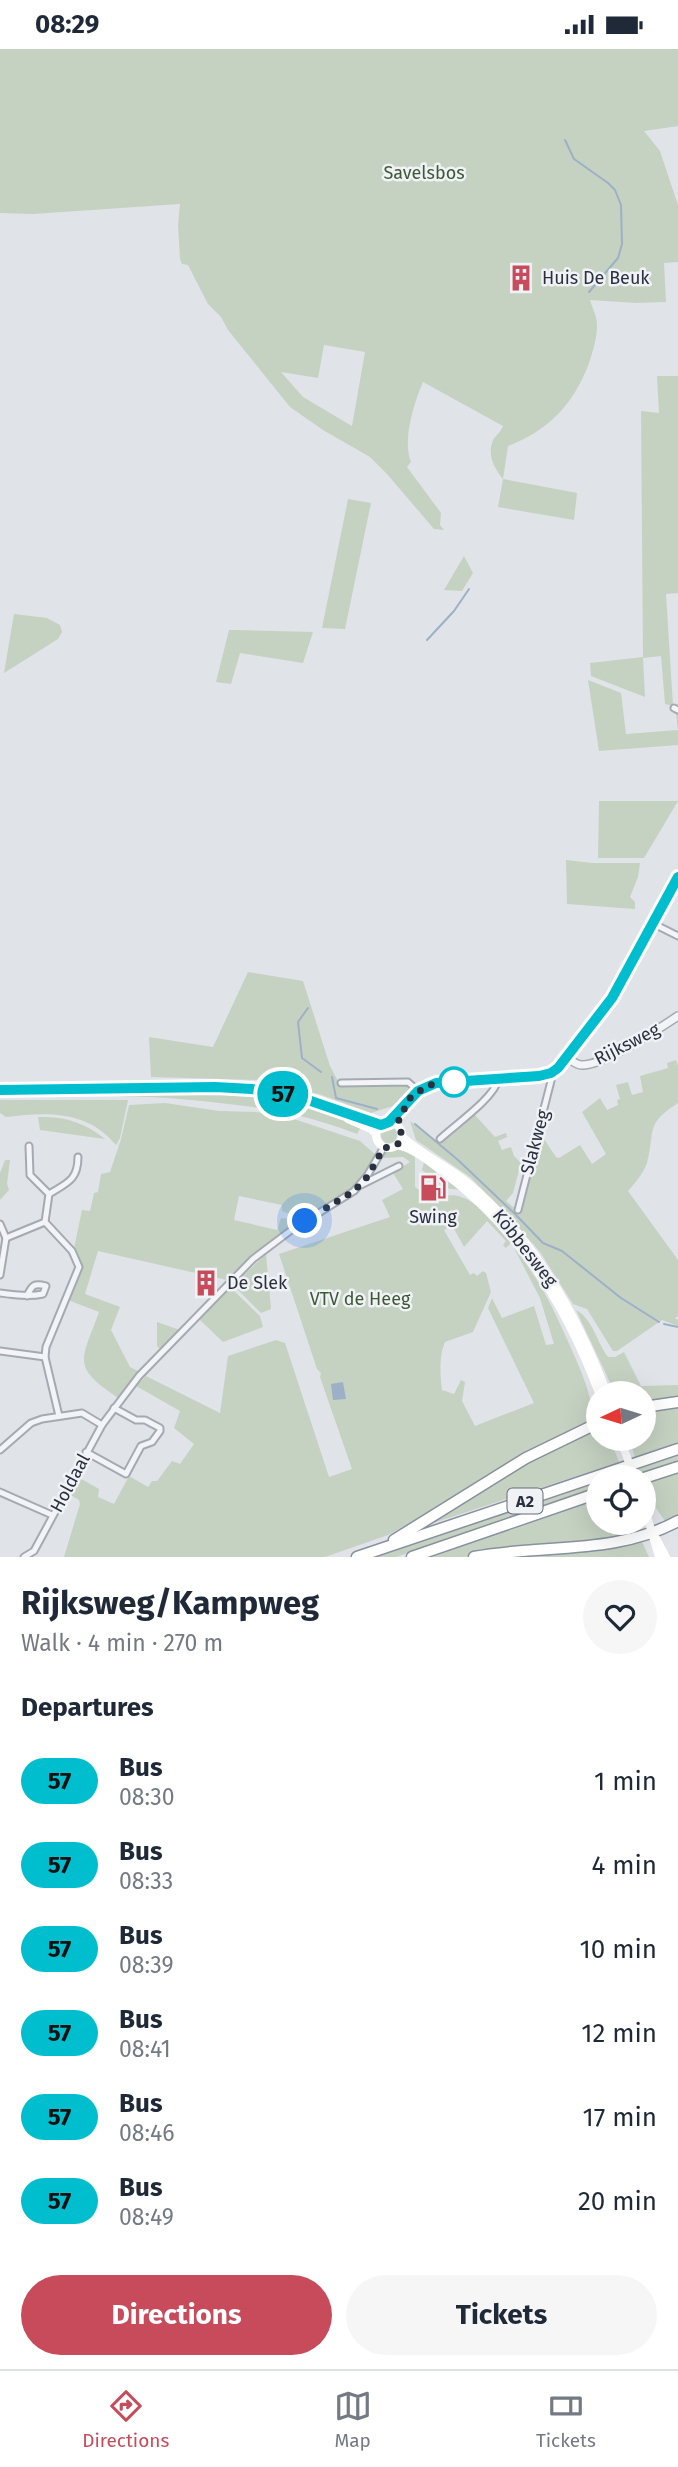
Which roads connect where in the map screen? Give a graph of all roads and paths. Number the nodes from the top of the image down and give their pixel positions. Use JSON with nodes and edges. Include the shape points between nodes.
{"nodes":[{"id":1,"x":678,"y":877,"type":"edge"},
{"id":2,"x":652,"y":923,"type":"junction"},
{"id":3,"x":678,"y":936,"type":"edge"},
{"id":4,"x":678,"y":1016,"type":"edge"},
{"id":5,"x":567,"y":1057,"type":"junction"},
{"id":6,"x":551,"y":1073,"type":"junction"},
{"id":7,"x":498,"y":1080,"type":"junction"},
{"id":8,"x":341,"y":1083,"type":"dead end"},
{"id":9,"x":198,"y":1088,"type":"junction"},
{"id":10,"x":0,"y":1090,"type":"edge"},
{"id":11,"x":418,"y":1091,"type":"junction"},
{"id":12,"x":389,"y":1124,"type":"junction"},
{"id":13,"x":376,"y":1134,"type":"junction"},
{"id":14,"x":402,"y":1136,"type":"junction"},
{"id":15,"x":440,"y":1139,"type":"dead end"},
{"id":16,"x":397,"y":1145,"type":"junction"},
{"id":17,"x":29,"y":1146,"type":"dead end"},
{"id":18,"x":384,"y":1147,"type":"junction"},
{"id":19,"x":78,"y":1157,"type":"dead end"},
{"id":20,"x":399,"y":1165,"type":"dead end"},
{"id":21,"x":358,"y":1187,"type":"junction"},
{"id":22,"x":49,"y":1193,"type":"junction"},
{"id":23,"x":518,"y":1210,"type":"dead end"},
{"id":24,"x":45,"y":1222,"type":"junction"},
{"id":25,"x":0,"y":1224,"type":"edge"},
{"id":26,"x":6,"y":1238,"type":"junction"},
{"id":27,"x":1,"y":1263,"type":"edge"},
{"id":28,"x":0,"y":1275,"type":"edge"},
{"id":29,"x":0,"y":1293,"type":"edge"},
{"id":30,"x":27,"y":1296,"type":"dead end"},
{"id":31,"x":566,"y":1309,"type":"junction"},
{"id":32,"x":0,"y":1351,"type":"edge"},
{"id":33,"x":45,"y":1357,"type":"junction"},
{"id":34,"x":594,"y":1381,"type":"edge"},
{"id":35,"x":602,"y":1381,"type":"edge"},
{"id":36,"x":678,"y":1402,"type":"edge"},
{"id":37,"x":656,"y":1405,"type":"edge"},
{"id":38,"x":114,"y":1408,"type":"junction"},
{"id":39,"x":58,"y":1416,"type":"junction"},
{"id":40,"x":102,"y":1425,"type":"junction"},
{"id":41,"x":586,"y":1429,"type":"edge"},
{"id":42,"x":678,"y":1449,"type":"edge"},
{"id":43,"x":0,"y":1450,"type":"edge"},
{"id":44,"x":86,"y":1452,"type":"junction"},
{"id":45,"x":678,"y":1467,"type":"edge"},
{"id":46,"x":656,"y":1474,"type":"edge"},
{"id":47,"x":0,"y":1493,"type":"edge"},
{"id":48,"x":586,"y":1497,"type":"edge"},
{"id":49,"x":52,"y":1515,"type":"junction"},
{"id":50,"x":678,"y":1521,"type":"edge"},
{"id":51,"x":656,"y":1533,"type":"edge"},
{"id":52,"x":649,"y":1535,"type":"edge"},
{"id":53,"x":654,"y":1535,"type":"edge"},
{"id":54,"x":655,"y":1535,"type":"edge"},
{"id":55,"x":373,"y":1552,"type":"junction"},
{"id":56,"x":24,"y":1557,"type":"edge"},
{"id":57,"x":357,"y":1557,"type":"edge"},
{"id":58,"x":412,"y":1557,"type":"edge"},
{"id":59,"x":474,"y":1557,"type":"edge"},
{"id":60,"x":659,"y":1557,"type":"edge"},
{"id":61,"x":666,"y":1557,"type":"edge"}],
"edges":[{"from":1,"to":2,"type":"main road"},
{"from":2,"to":3,"type":"street"},
{"from":2,"to":5,"type":"main road","via":[[612,998]]},
{"from":4,"to":5,"type":"street","name":"Rijksweg","via":[[589,1064],[576,1064]]},
{"from":5,"to":6,"type":"main road","name":"Rijksweg"},
{"from":6,"to":7,"type":"main road"},
{"from":6,"to":23,"type":"street","name":"Slakweg"},
{"from":7,"to":11,"type":"main road","via":[[439,1082]]},
{"from":7,"to":15,"type":"street","via":[[490,1094]]},
{"from":8,"to":11,"type":"street","via":[[408,1082]]},
{"from":9,"to":10,"type":"main road"},
{"from":9,"to":12,"type":"main road","via":[[279,1093]]},
{"from":9,"to":13,"type":"main road","via":[[304,1103]]},
{"from":11,"to":12,"type":"main road"},
{"from":12,"to":13,"type":"main road"},
{"from":12,"to":14,"type":"main road"},
{"from":13,"to":18,"type":"main road"},
{"from":14,"to":16,"type":"main road"},
{"from":14,"to":31,"type":"main road","name":"Köbbesweg","via":[[460,1177],[495,1209],[537,1258]]},
{"from":16,"to":18,"type":"main road"},
{"from":16,"to":31,"type":"main road","name":"Köbbesweg","via":[[438,1168],[491,1213]]},
{"from":17,"to":22,"type":"street","via":[[30,1175]]},
{"from":18,"to":21,"type":"street"},
{"from":19,"to":22,"type":"street","via":[[74,1178]]},
{"from":20,"to":21,"type":"street"},
{"from":21,"to":38,"type":"street","name":"Holdaal","via":[[253,1259]]},
{"from":22,"to":24,"type":"street"},
{"from":24,"to":26,"type":"street"},
{"from":24,"to":33,"type":"street","via":[[72,1251],[79,1267]]},
{"from":25,"to":26,"type":"street"},
{"from":26,"to":27,"type":"street"},
{"from":27,"to":28,"type":"street"},
{"from":29,"to":30,"type":"street"},
{"from":31,"to":34,"type":"main road","name":"Köbbesweg"},
{"from":31,"to":35,"type":"main road","name":"Köbbesweg"},
{"from":32,"to":33,"type":"street"},
{"from":33,"to":39,"type":"street"},
{"from":36,"to":37,"type":"highway"},
{"from":38,"to":40,"type":"street","name":"Holdaal"},
{"from":38,"to":44,"type":"street","via":[[160,1430],[152,1443],[141,1446],[126,1474]]},
{"from":39,"to":40,"type":"street","via":[[82,1413]]},
{"from":39,"to":43,"type":"street","via":[[31,1423]]},
{"from":40,"to":44,"type":"street","name":"Holdaal"},
{"from":41,"to":55,"type":"highway","number":"A2","via":[[526,1458]]},
{"from":42,"to":55,"type":"highway","number":"A2"},
{"from":44,"to":49,"type":"street","name":"Holdaal"},
{"from":45,"to":46,"type":"highway"},
{"from":47,"to":49,"type":"street"},
{"from":48,"to":58,"type":"highway","number":"A2"},
{"from":49,"to":56,"type":"street","name":"Holdaal","via":[[34,1551]]},
{"from":50,"to":51,"type":"highway"},
{"from":52,"to":59,"type":"highway"},
{"from":53,"to":60,"type":"main road"},
{"from":54,"to":61,"type":"main road"},
{"from":55,"to":57,"type":"highway","number":"A2"}]}
